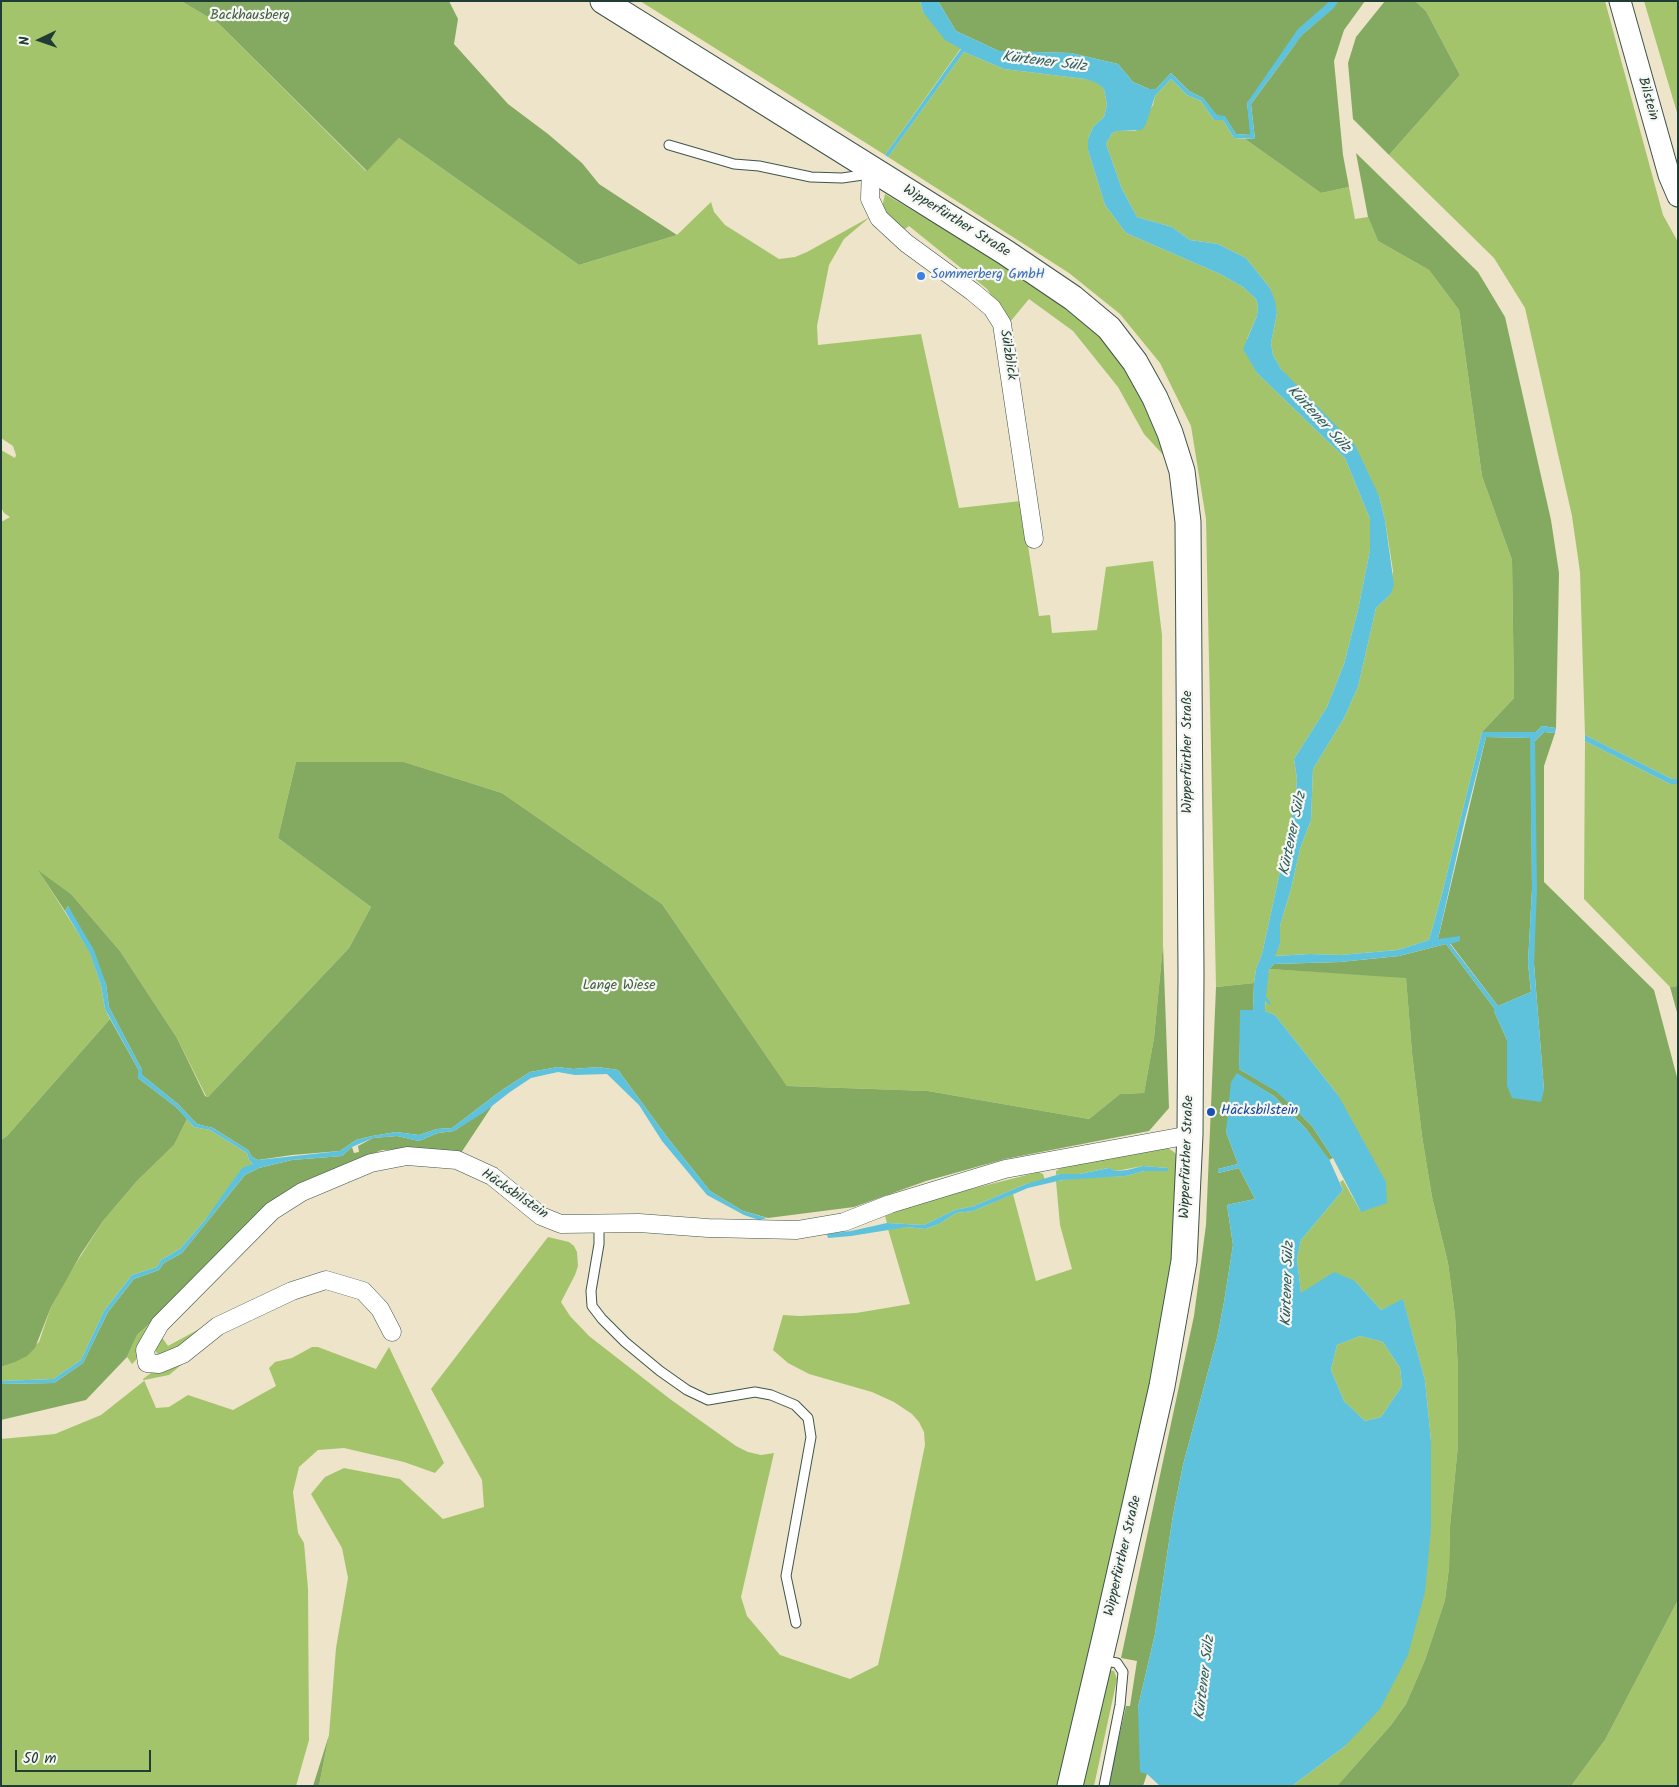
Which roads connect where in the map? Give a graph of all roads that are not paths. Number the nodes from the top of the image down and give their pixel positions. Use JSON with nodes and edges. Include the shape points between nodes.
{"nodes":[{"id":1,"x":602,"y":1,"type":"edge"},
{"id":2,"x":1620,"y":1,"type":"edge"},
{"id":3,"x":669,"y":145,"type":"dead end"},
{"id":4,"x":870,"y":172,"type":"junction"},
{"id":5,"x":1678,"y":196,"type":"edge"},
{"id":6,"x":1034,"y":539,"type":"dead end"},
{"id":7,"x":1190,"y":1135,"type":"junction"},
{"id":8,"x":599,"y":1224,"type":"junction"},
{"id":9,"x":392,"y":1332,"type":"dead end"},
{"id":10,"x":796,"y":1623,"type":"dead end"},
{"id":11,"x":1100,"y":1660,"type":"junction"},
{"id":12,"x":1070,"y":1786,"type":"edge"},
{"id":13,"x":1104,"y":1786,"type":"edge"}],
"edges":[{"from":1,"to":4,"type":"main road","name":"Wipperfürther Straße"},
{"from":2,"to":5,"type":"street","name":"Bilstein","via":[[1669,175]]},
{"from":3,"to":4,"type":"lane","via":[[734,164],[812,177],[842,178]]},
{"from":4,"to":6,"type":"street","name":"Sülzblick","via":[[870,199],[880,218],[906,243],[974,292],[992,308],[1002,324]]},
{"from":4,"to":7,"type":"main road","name":"Wipperfürther Straße","via":[[1013,258],[1073,298],[1109,328],[1135,362],[1170,433],[1182,471],[1188,522]]},
{"from":7,"to":8,"type":"street","name":"Häcksbilstein","via":[[1005,1169],[890,1204],[844,1222],[797,1230]]},
{"from":7,"to":11,"type":"main road","name":"Wipperfürther Straße","via":[[1182,1271],[1162,1386]]},
{"from":8,"to":9,"type":"street","name":"Häcksbilstein","via":[[561,1224],[541,1216],[492,1176],[457,1160],[407,1156],[371,1163],[302,1192],[272,1211],[160,1324],[145,1350],[147,1363],[159,1364],[175,1358],[218,1326],[292,1291],[326,1280],[363,1291],[380,1309]]},
{"from":8,"to":10,"type":"lane","via":[[592,1306],[625,1342],[687,1390],[708,1400],[755,1392],[796,1406],[808,1418],[811,1437],[786,1576]]},
{"from":11,"to":12,"type":"main road","name":"Wipperfürther Straße"},
{"from":11,"to":13,"type":"lane","via":[[1117,1663],[1123,1672]]}]}
